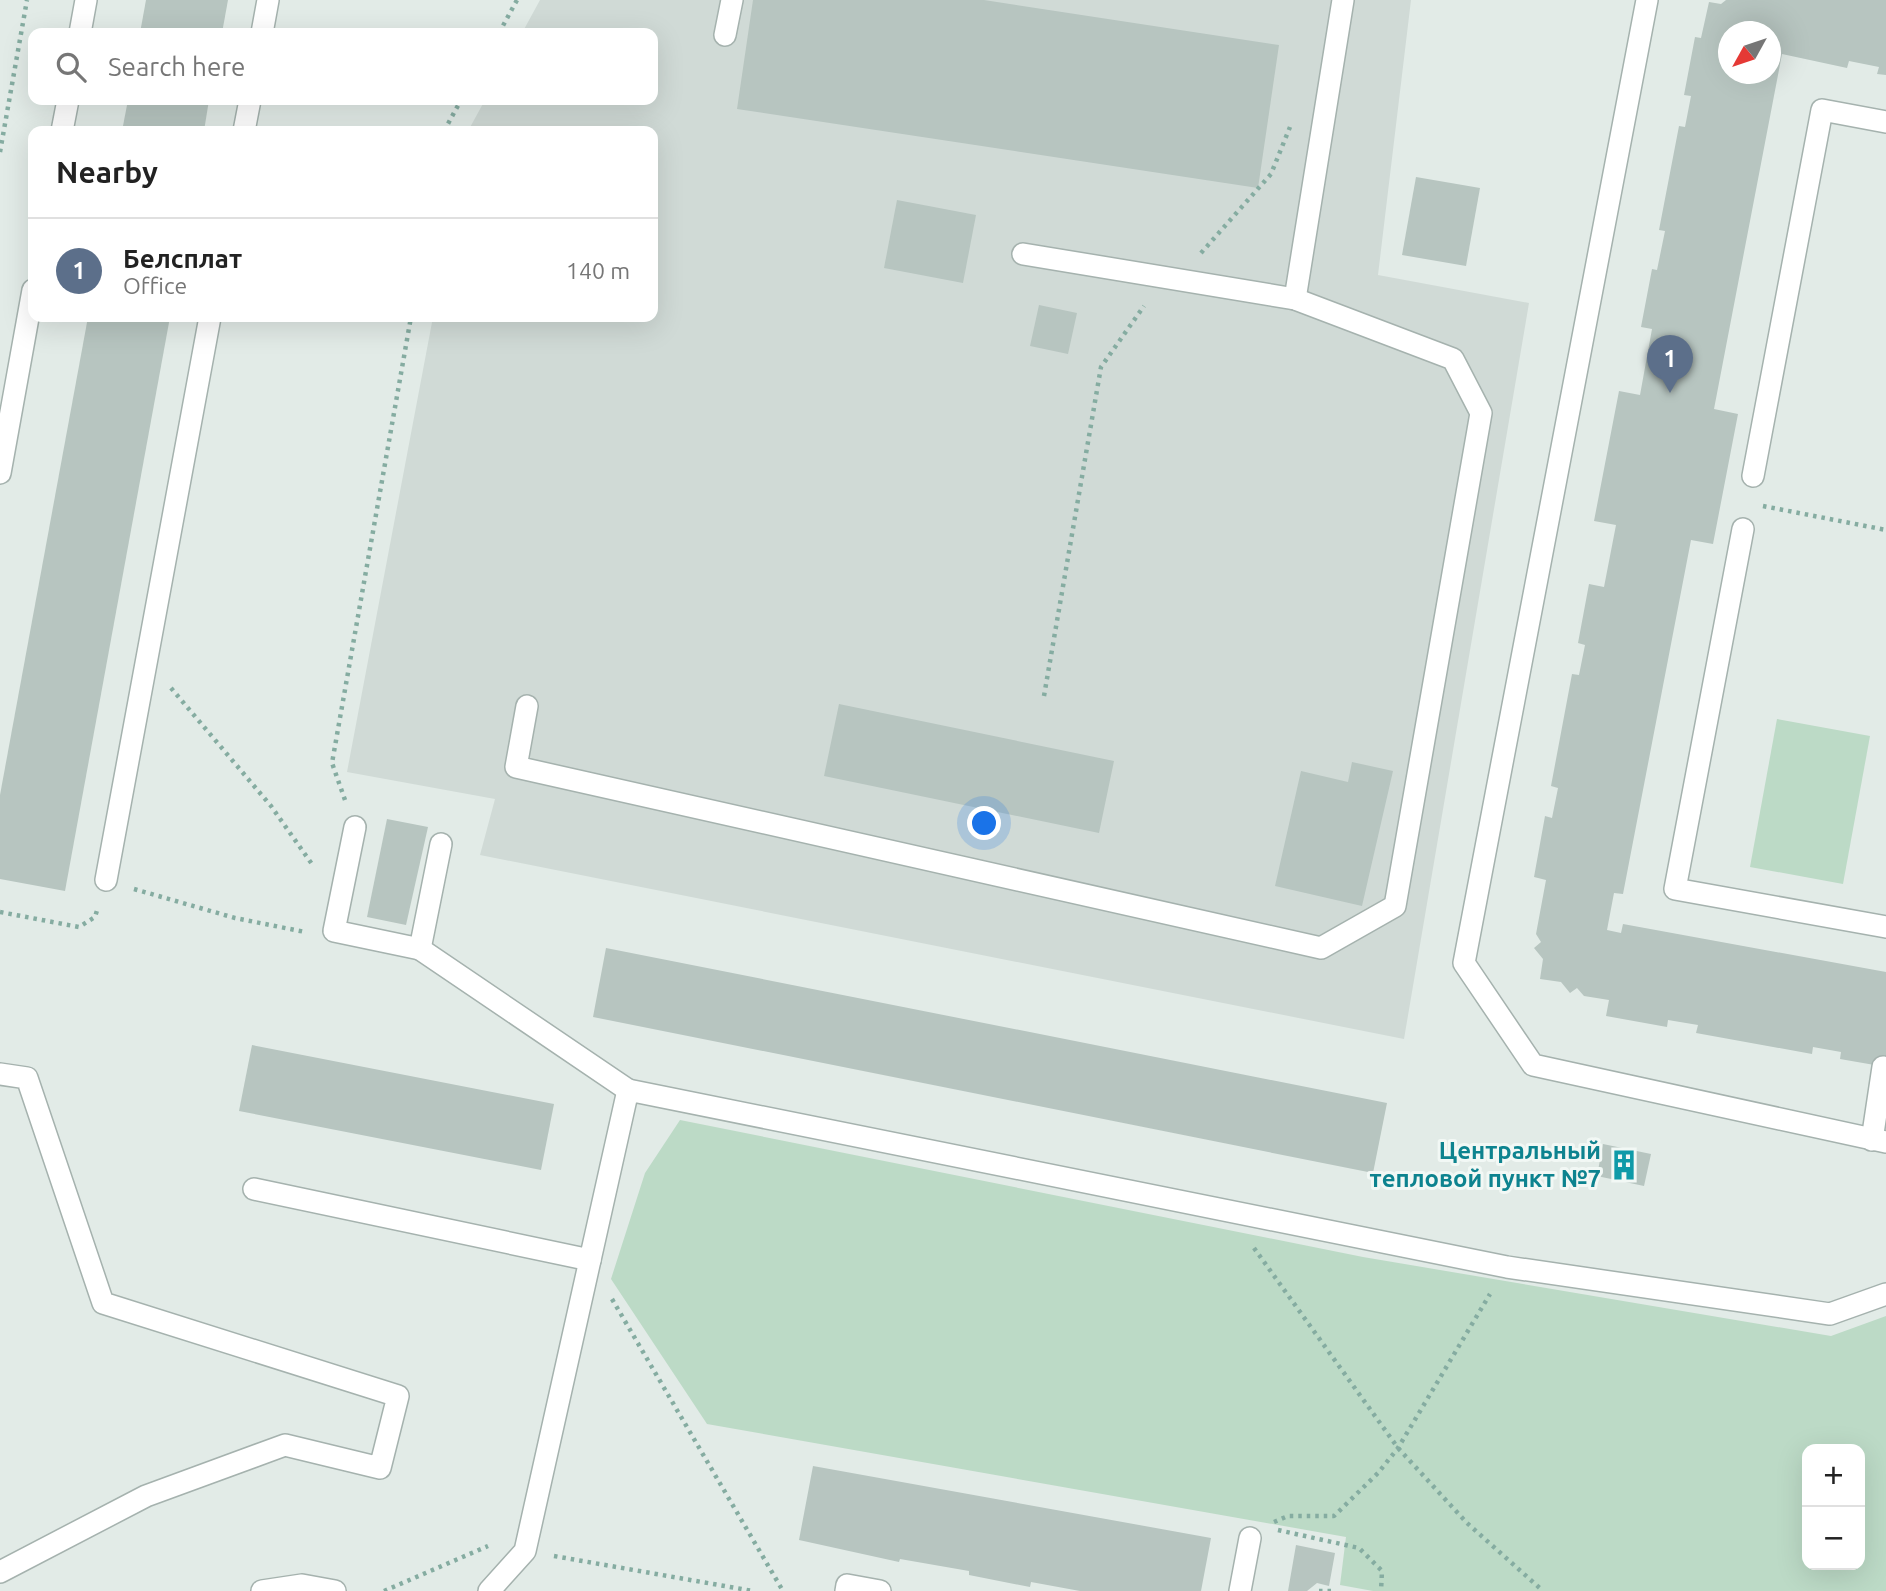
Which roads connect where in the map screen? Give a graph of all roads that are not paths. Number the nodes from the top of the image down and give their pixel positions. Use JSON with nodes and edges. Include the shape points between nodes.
{"nodes":[{"id":1,"x":86,"y":0,"type":"edge"},
{"id":2,"x":268,"y":0,"type":"edge"},
{"id":3,"x":732,"y":0,"type":"edge"},
{"id":4,"x":1343,"y":0,"type":"edge"},
{"id":5,"x":1647,"y":0,"type":"edge"},
{"id":6,"x":81,"y":28,"type":"edge"},
{"id":7,"x":263,"y":28,"type":"edge"},
{"id":8,"x":725,"y":35,"type":"dead end"},
{"id":9,"x":67,"y":105,"type":"edge"},
{"id":10,"x":249,"y":105,"type":"edge"},
{"id":11,"x":1886,"y":122,"type":"edge"},
{"id":12,"x":63,"y":126,"type":"edge"},
{"id":13,"x":245,"y":126,"type":"edge"},
{"id":14,"x":1023,"y":254,"type":"dead end"},
{"id":15,"x":1295,"y":299,"type":"junction"},
{"id":16,"x":28,"y":318,"type":"edge"},
{"id":17,"x":209,"y":322,"type":"edge"},
{"id":18,"x":0,"y":473,"type":"edge"},
{"id":19,"x":1753,"y":477,"type":"dead end"},
{"id":20,"x":1743,"y":529,"type":"dead end"},
{"id":21,"x":527,"y":706,"type":"dead end"},
{"id":22,"x":355,"y":827,"type":"road end"},
{"id":23,"x":442,"y":844,"type":"dead end"},
{"id":24,"x":106,"y":880,"type":"road end"},
{"id":25,"x":1886,"y":927,"type":"edge"},
{"id":26,"x":420,"y":948,"type":"junction"},
{"id":27,"x":1884,"y":1067,"type":"dead end"},
{"id":28,"x":0,"y":1074,"type":"edge"},
{"id":29,"x":628,"y":1090,"type":"junction"},
{"id":30,"x":1879,"y":1141,"type":"edge"},
{"id":31,"x":254,"y":1189,"type":"dead end"},
{"id":32,"x":590,"y":1260,"type":"junction"},
{"id":33,"x":1886,"y":1294,"type":"edge"},
{"id":34,"x":1257,"y":1533,"type":"road end"},
{"id":35,"x":0,"y":1572,"type":"edge"},
{"id":36,"x":266,"y":1590,"type":"edge"},
{"id":37,"x":335,"y":1591,"type":"edge"},
{"id":38,"x":489,"y":1591,"type":"edge"},
{"id":39,"x":846,"y":1591,"type":"edge"},
{"id":40,"x":880,"y":1591,"type":"edge"},
{"id":41,"x":1240,"y":1591,"type":"edge"}],
"edges":[{"from":1,"to":6,"type":"lane"},
{"from":2,"to":7,"type":"lane"},
{"from":3,"to":8,"type":"lane"},
{"from":4,"to":15,"type":"lane"},
{"from":5,"to":30,"type":"lane","via":[[1464,963],[1533,1065]]},
{"from":9,"to":12,"type":"lane"},
{"from":10,"to":13,"type":"lane"},
{"from":11,"to":19,"type":"lane","via":[[1822,110]]},
{"from":14,"to":15,"type":"lane"},
{"from":15,"to":21,"type":"lane","via":[[1452,359],[1481,413],[1395,906],[1321,948],[516,767]]},
{"from":16,"to":18,"type":"lane"},
{"from":17,"to":24,"type":"lane"},
{"from":20,"to":25,"type":"lane","via":[[1675,889]]},
{"from":22,"to":26,"type":"lane","via":[[334,931]]},
{"from":23,"to":26,"type":"lane"},
{"from":26,"to":29,"type":"lane"},
{"from":27,"to":30,"type":"lane"},
{"from":28,"to":35,"type":"lane","via":[[27,1078],[103,1303],[398,1396],[380,1468],[285,1445],[146,1496]]},
{"from":29,"to":32,"type":"lane"},
{"from":29,"to":33,"type":"lane","via":[[1507,1266],[1830,1314]]},
{"from":31,"to":32,"type":"lane"},
{"from":32,"to":38,"type":"lane","via":[[525,1551]]},
{"from":34,"to":41,"type":"lane"},
{"from":36,"to":37,"type":"lane","via":[[302,1585]]},
{"from":39,"to":40,"type":"lane","via":[[847,1585]]}]}
